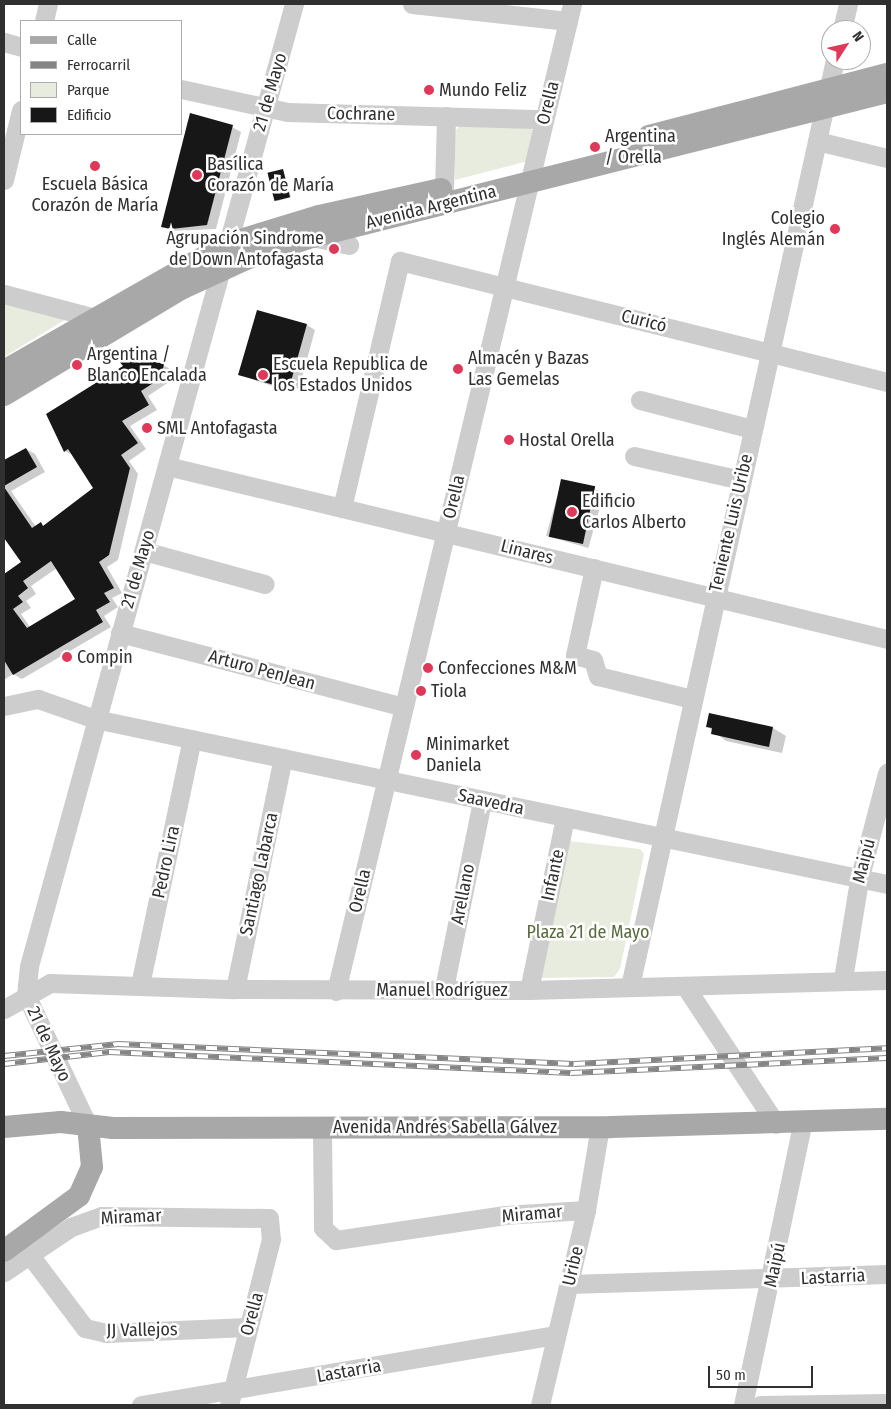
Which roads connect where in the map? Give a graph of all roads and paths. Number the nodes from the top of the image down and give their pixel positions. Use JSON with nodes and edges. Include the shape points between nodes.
{"nodes":[{"id":1,"x":48,"y":4,"type":"edge"},
{"id":2,"x":294,"y":4,"type":"edge"},
{"id":3,"x":412,"y":4,"type":"edge"},
{"id":4,"x":848,"y":4,"type":"edge"},
{"id":5,"x":570,"y":13,"type":"edge"},
{"id":6,"x":44,"y":20,"type":"edge"},
{"id":7,"x":844,"y":20,"type":"edge"},
{"id":8,"x":4,"y":42,"type":"edge"},
{"id":9,"x":20,"y":47,"type":"edge"},
{"id":10,"x":833,"y":70,"type":"edge"},
{"id":11,"x":887,"y":74,"type":"edge"},
{"id":12,"x":182,"y":89,"type":"edge"},
{"id":13,"x":887,"y":92,"type":"edge"},
{"id":14,"x":827,"y":97,"type":"junction"},
{"id":15,"x":266,"y":109,"type":"junction"},
{"id":16,"x":20,"y":114,"type":"edge"},
{"id":17,"x":446,"y":116,"type":"junction"},
{"id":18,"x":544,"y":119,"type":"junction"},
{"id":19,"x":817,"y":141,"type":"junction"},
{"id":20,"x":887,"y":158,"type":"edge"},
{"id":21,"x":531,"y":175,"type":"junction"},
{"id":22,"x":4,"y":180,"type":"edge"},
{"id":23,"x":444,"y":188,"type":"junction"},
{"id":24,"x":312,"y":237,"type":"junction"},
{"id":25,"x":227,"y":244,"type":"junction"},
{"id":26,"x":349,"y":245,"type":"dead end"},
{"id":27,"x":221,"y":269,"type":"junction"},
{"id":28,"x":504,"y":286,"type":"junction"},
{"id":29,"x":4,"y":294,"type":"edge"},
{"id":30,"x":95,"y":318,"type":"junction"},
{"id":31,"x":769,"y":352,"type":"junction"},
{"id":32,"x":4,"y":371,"type":"edge"},
{"id":33,"x":887,"y":382,"type":"edge"},
{"id":34,"x":4,"y":395,"type":"edge"},
{"id":35,"x":640,"y":400,"type":"dead end"},
{"id":36,"x":752,"y":429,"type":"junction"},
{"id":37,"x":634,"y":456,"type":"dead end"},
{"id":38,"x":167,"y":466,"type":"junction"},
{"id":39,"x":741,"y":480,"type":"junction"},
{"id":40,"x":342,"y":508,"type":"junction"},
{"id":41,"x":445,"y":533,"type":"junction"},
{"id":42,"x":144,"y":551,"type":"junction"},
{"id":43,"x":594,"y":568,"type":"junction"},
{"id":44,"x":264,"y":584,"type":"dead end"},
{"id":45,"x":715,"y":597,"type":"junction"},
{"id":46,"x":120,"y":633,"type":"junction"},
{"id":47,"x":887,"y":638,"type":"edge"},
{"id":48,"x":692,"y":699,"type":"junction"},
{"id":49,"x":4,"y":706,"type":"edge"},
{"id":50,"x":404,"y":707,"type":"junction"},
{"id":51,"x":95,"y":719,"type":"junction"},
{"id":52,"x":192,"y":739,"type":"junction"},
{"id":53,"x":283,"y":758,"type":"junction"},
{"id":54,"x":887,"y":773,"type":"edge"},
{"id":55,"x":386,"y":780,"type":"junction"},
{"id":56,"x":482,"y":801,"type":"junction"},
{"id":57,"x":566,"y":818,"type":"junction"},
{"id":58,"x":661,"y":838,"type":"junction"},
{"id":59,"x":859,"y":880,"type":"junction"},
{"id":60,"x":887,"y":884,"type":"edge"},
{"id":61,"x":843,"y":979,"type":"junction"},
{"id":62,"x":887,"y":980,"type":"edge"},
{"id":63,"x":140,"y":984,"type":"junction"},
{"id":64,"x":630,"y":986,"type":"junction"},
{"id":65,"x":685,"y":986,"type":"junction"},
{"id":66,"x":444,"y":988,"type":"junction"},
{"id":67,"x":235,"y":989,"type":"junction"},
{"id":68,"x":529,"y":990,"type":"junction"},
{"id":69,"x":336,"y":991,"type":"junction"},
{"id":70,"x":26,"y":995,"type":"junction"},
{"id":71,"x":4,"y":1009,"type":"edge"},
{"id":72,"x":887,"y":1119,"type":"edge"},
{"id":73,"x":776,"y":1124,"type":"junction"},
{"id":74,"x":802,"y":1124,"type":"junction"},
{"id":75,"x":88,"y":1126,"type":"junction"},
{"id":76,"x":600,"y":1126,"type":"junction"},
{"id":77,"x":4,"y":1127,"type":"edge"},
{"id":78,"x":322,"y":1128,"type":"junction"},
{"id":79,"x":586,"y":1210,"type":"junction"},
{"id":80,"x":272,"y":1222,"type":"joint"},
{"id":81,"x":18,"y":1249,"type":"edge"},
{"id":82,"x":4,"y":1272,"type":"edge"},
{"id":83,"x":887,"y":1274,"type":"edge"},
{"id":84,"x":772,"y":1280,"type":"junction"},
{"id":85,"x":569,"y":1284,"type":"junction"},
{"id":86,"x":248,"y":1327,"type":"junction"},
{"id":87,"x":556,"y":1335,"type":"junction"},
{"id":88,"x":230,"y":1398,"type":"edge"},
{"id":89,"x":887,"y":1403,"type":"edge"},
{"id":90,"x":140,"y":1405,"type":"edge"},
{"id":91,"x":540,"y":1405,"type":"edge"},
{"id":92,"x":743,"y":1405,"type":"edge"},
{"id":93,"x":760,"y":1405,"type":"edge"}],
"edges":[{"from":1,"to":6,"type":"street"},
{"from":2,"to":15,"type":"street","name":"21 de Mayo"},
{"from":3,"to":5,"type":"street"},
{"from":4,"to":7,"type":"street"},
{"from":5,"to":18,"type":"street","name":"Orella"},
{"from":8,"to":9,"type":"street"},
{"from":10,"to":14,"type":"street","name":"Teniente Luis Uribe"},
{"from":11,"to":14,"type":"main road","name":"Avenida Argentina"},
{"from":12,"to":15,"type":"street","name":"Cochrane"},
{"from":13,"to":14,"type":"main road","name":"Avenida Argentina"},
{"from":14,"to":19,"type":"street","name":"Teniente Luis Uribe"},
{"from":14,"to":21,"type":"main road","name":"Avenida Argentina"},
{"from":15,"to":17,"type":"street","name":"Cochrane"},
{"from":15,"to":25,"type":"street","name":"21 de Mayo"},
{"from":16,"to":22,"type":"street"},
{"from":17,"to":18,"type":"street","name":"Cochrane"},
{"from":17,"to":23,"type":"street"},
{"from":18,"to":21,"type":"street","name":"Orella"},
{"from":19,"to":20,"type":"street"},
{"from":19,"to":31,"type":"street","name":"Teniente Luis Uribe"},
{"from":21,"to":23,"type":"main road","name":"Avenida Argentina"},
{"from":21,"to":24,"type":"main road","name":"Avenida Argentina"},
{"from":21,"to":28,"type":"street","name":"Orella"},
{"from":23,"to":25,"type":"main road","name":"Avenida Argentina","via":[[319,216]]},
{"from":24,"to":26,"type":"street"},
{"from":24,"to":27,"type":"main road","name":"Avenida Argentina"},
{"from":25,"to":27,"type":"street","name":"21 de Mayo"},
{"from":25,"to":30,"type":"main road","name":"Avenida Argentina"},
{"from":27,"to":34,"type":"main road","name":"Avenida Argentina"},
{"from":27,"to":38,"type":"street","name":"21 de Mayo"},
{"from":28,"to":31,"type":"street","name":"Curicó"},
{"from":28,"to":40,"type":"street","name":"Curicó","via":[[400,261]]},
{"from":28,"to":41,"type":"street","name":"Orella"},
{"from":29,"to":30,"type":"street"},
{"from":30,"to":32,"type":"main road","name":"Avenida Argentina"},
{"from":31,"to":33,"type":"street","name":"Curicó"},
{"from":31,"to":36,"type":"street","name":"Teniente Luis Uribe"},
{"from":35,"to":36,"type":"street"},
{"from":36,"to":39,"type":"street","name":"Teniente Luis Uribe"},
{"from":37,"to":39,"type":"street"},
{"from":38,"to":40,"type":"street","name":"Linares"},
{"from":38,"to":42,"type":"street","name":"21 de Mayo"},
{"from":39,"to":45,"type":"street","name":"Teniente Luis Uribe"},
{"from":40,"to":41,"type":"street","name":"Linares"},
{"from":41,"to":43,"type":"street","name":"Linares"},
{"from":41,"to":50,"type":"street","name":"Orella"},
{"from":42,"to":44,"type":"street"},
{"from":42,"to":46,"type":"street","name":"21 de Mayo"},
{"from":43,"to":45,"type":"street","name":"Linares"},
{"from":43,"to":48,"type":"street","via":[[575,654],[593,660],[598,676]]},
{"from":45,"to":47,"type":"street","name":"Linares"},
{"from":45,"to":48,"type":"street","name":"Teniente Luis Uribe"},
{"from":46,"to":50,"type":"street","name":"Arturo PenJean"},
{"from":46,"to":51,"type":"street","name":"21 de Mayo"},
{"from":48,"to":58,"type":"street","name":"Teniente Luis Uribe"},
{"from":49,"to":51,"type":"street","name":"Saavedra","via":[[38,699]]},
{"from":50,"to":55,"type":"street","name":"Orella"},
{"from":51,"to":52,"type":"street","name":"Saavedra"},
{"from":51,"to":70,"type":"street","name":"21 de Mayo","via":[[29,966]]},
{"from":52,"to":53,"type":"street","name":"Saavedra"},
{"from":52,"to":63,"type":"street","name":"Pedro Lira"},
{"from":53,"to":55,"type":"street","name":"Saavedra"},
{"from":53,"to":67,"type":"street","name":"Santiago Labarca"},
{"from":54,"to":59,"type":"street","name":"Maipú"},
{"from":55,"to":56,"type":"street","name":"Saavedra"},
{"from":55,"to":69,"type":"street","name":"Orella"},
{"from":56,"to":57,"type":"street","name":"Saavedra"},
{"from":56,"to":66,"type":"street","name":"Arellano"},
{"from":57,"to":58,"type":"street","name":"Saavedra"},
{"from":57,"to":68,"type":"street","name":"Infante"},
{"from":58,"to":59,"type":"street","name":"Saavedra"},
{"from":58,"to":64,"type":"street","name":"Teniente Luis Uribe"},
{"from":59,"to":60,"type":"street","name":"Saavedra"},
{"from":59,"to":61,"type":"street","name":"Maipú"},
{"from":61,"to":62,"type":"street","name":"Manuel Rodríguez"},
{"from":61,"to":65,"type":"street","name":"Manuel Rodríguez"},
{"from":63,"to":67,"type":"street","name":"Manuel Rodríguez"},
{"from":63,"to":70,"type":"street","name":"Manuel Rodríguez","via":[[50,983]]},
{"from":64,"to":65,"type":"street","name":"Manuel Rodríguez"},
{"from":64,"to":68,"type":"street","name":"Manuel Rodríguez"},
{"from":65,"to":73,"type":"street"},
{"from":66,"to":68,"type":"street","name":"Manuel Rodríguez"},
{"from":66,"to":69,"type":"street","name":"Manuel Rodríguez"},
{"from":67,"to":69,"type":"street","name":"Manuel Rodríguez"},
{"from":70,"to":71,"type":"street","name":"Manuel Rodríguez"},
{"from":70,"to":75,"type":"street","name":"21 de Mayo"},
{"from":72,"to":74,"type":"main road","name":"Avenida Andrés Sabella Gálvez"},
{"from":73,"to":74,"type":"main road","name":"Avenida Andrés Sabella Gálvez"},
{"from":73,"to":76,"type":"main road","name":"Avenida Andrés Sabella Gálvez"},
{"from":74,"to":84,"type":"street","name":"Maipú"},
{"from":75,"to":77,"type":"main road","name":"Avenida Andrés Sabella Gálvez","via":[[61,1122]]},
{"from":75,"to":78,"type":"main road","name":"Avenida Andrés Sabella Gálvez"},
{"from":75,"to":81,"type":"main road","via":[[93,1158],[85,1186],[71,1204]]},
{"from":76,"to":78,"type":"main road","name":"Avenida Andrés Sabella Gálvez"},
{"from":76,"to":79,"type":"street","name":"Uribe"},
{"from":78,"to":79,"type":"street","name":"Miramar","via":[[323,1222],[330,1238],[343,1240],[496,1216]]},
{"from":79,"to":85,"type":"street","name":"Uribe"},
{"from":80,"to":81,"type":"street","name":"Miramar","via":[[254,1215],[111,1214]]},
{"from":80,"to":86,"type":"street","name":"Orella"},
{"from":81,"to":82,"type":"street","name":"Miramar"},
{"from":81,"to":86,"type":"street","name":"JJ Vallejos","via":[[84,1328],[106,1332]]},
{"from":83,"to":84,"type":"street","name":"Lastarria"},
{"from":84,"to":85,"type":"street","name":"Lastarria"},
{"from":84,"to":92,"type":"street","name":"Maipú"},
{"from":85,"to":87,"type":"street","name":"Uribe"},
{"from":86,"to":88,"type":"street","name":"Orella"},
{"from":87,"to":88,"type":"street","name":"Lastarria"},
{"from":87,"to":91,"type":"street","name":"Uribe"},
{"from":88,"to":90,"type":"street","name":"Lastarria"},
{"from":89,"to":93,"type":"street"}]}
